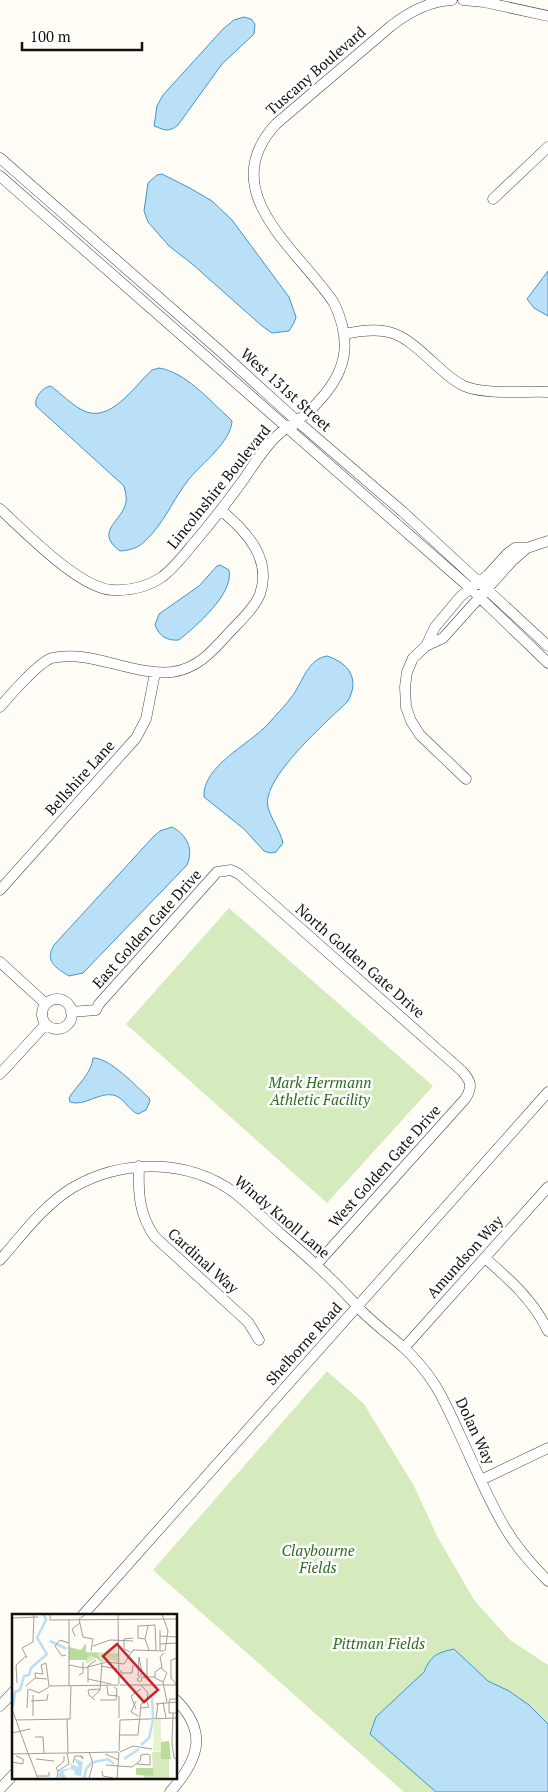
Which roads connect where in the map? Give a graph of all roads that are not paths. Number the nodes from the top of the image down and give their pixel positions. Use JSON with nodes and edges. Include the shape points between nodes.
{"nodes":[{"id":1,"x":452,"y":0,"type":"edge"},
{"id":2,"x":463,"y":0,"type":"edge"},
{"id":3,"x":474,"y":0,"type":"edge"},
{"id":4,"x":548,"y":16,"type":"edge"},
{"id":5,"x":548,"y":147,"type":"edge"},
{"id":6,"x":0,"y":158,"type":"edge"},
{"id":7,"x":0,"y":176,"type":"edge"},
{"id":8,"x":493,"y":199,"type":"dead end"},
{"id":9,"x":344,"y":334,"type":"junction"},
{"id":10,"x":548,"y":392,"type":"edge"},
{"id":11,"x":296,"y":421,"type":"junction"},
{"id":12,"x":288,"y":427,"type":"junction"},
{"id":13,"x":0,"y":510,"type":"edge"},
{"id":14,"x":222,"y":511,"type":"junction"},
{"id":15,"x":548,"y":541,"type":"edge"},
{"id":16,"x":527,"y":548,"type":"junction"},
{"id":17,"x":479,"y":582,"type":"junction"},
{"id":18,"x":470,"y":588,"type":"junction"},
{"id":19,"x":488,"y":590,"type":"junction"},
{"id":20,"x":480,"y":598,"type":"junction"},
{"id":21,"x":426,"y":646,"type":"junction"},
{"id":22,"x":548,"y":646,"type":"edge"},
{"id":23,"x":548,"y":663,"type":"edge"},
{"id":24,"x":155,"y":673,"type":"junction"},
{"id":25,"x":0,"y":707,"type":"edge"},
{"id":26,"x":466,"y":779,"type":"dead end"},
{"id":27,"x":223,"y":870,"type":"joint"},
{"id":28,"x":0,"y":890,"type":"edge"},
{"id":29,"x":0,"y":962,"type":"edge"},
{"id":30,"x":46,"y":1004,"type":"junction"},
{"id":31,"x":72,"y":1012,"type":"junction"},
{"id":32,"x":46,"y":1024,"type":"junction"},
{"id":33,"x":0,"y":1074,"type":"edge"},
{"id":34,"x":470,"y":1084,"type":"joint"},
{"id":35,"x":548,"y":1092,"type":"edge"},
{"id":36,"x":139,"y":1166,"type":"junction"},
{"id":37,"x":548,"y":1186,"type":"edge"},
{"id":38,"x":485,"y":1258,"type":"junction"},
{"id":39,"x":0,"y":1260,"type":"edge"},
{"id":40,"x":316,"y":1265,"type":"junction"},
{"id":41,"x":357,"y":1307,"type":"junction"},
{"id":42,"x":548,"y":1331,"type":"edge"},
{"id":43,"x":259,"y":1340,"type":"dead end"},
{"id":44,"x":404,"y":1348,"type":"junction"},
{"id":45,"x":548,"y":1448,"type":"edge"},
{"id":46,"x":481,"y":1480,"type":"junction"},
{"id":47,"x":548,"y":1581,"type":"edge"},
{"id":48,"x":84,"y":1614,"type":"edge"},
{"id":49,"x":12,"y":1693,"type":"edge"},
{"id":50,"x":178,"y":1702,"type":"edge"},
{"id":51,"x":0,"y":1706,"type":"edge"},
{"id":52,"x":12,"y":1776,"type":"edge"},
{"id":53,"x":0,"y":1789,"type":"edge"},
{"id":54,"x":170,"y":1792,"type":"edge"}],
"edges":[{"from":1,"to":9,"type":"street","name":"Tuscany Boulevard","via":[[419,8],[391,26],[276,124],[257,157],[254,183],[263,211],[329,296]]},
{"from":2,"to":3,"type":"street"},
{"from":3,"to":4,"type":"street"},
{"from":5,"to":8,"type":"street"},
{"from":6,"to":11,"type":"street","name":"West 131st Street"},
{"from":7,"to":12,"type":"street","name":"West 131st Street"},
{"from":9,"to":10,"type":"street","via":[[372,329],[394,332],[468,388]]},
{"from":9,"to":11,"type":"street","name":"Tuscany Boulevard","via":[[344,358],[337,376],[306,414]]},
{"from":11,"to":12,"type":"street","name":"Tuscany Boulevard"},
{"from":11,"to":17,"type":"street","name":"West 131st Street"},
{"from":12,"to":14,"type":"street","name":"Lincolnshire Boulevard","via":[[261,454]]},
{"from":12,"to":18,"type":"street","name":"West 131st Street"},
{"from":13,"to":14,"type":"street","name":"Lincolnshire Boulevard","via":[[80,579],[110,590],[135,590],[161,577]]},
{"from":14,"to":24,"type":"street","via":[[251,540],[262,559],[263,579],[259,595],[211,654],[187,668]]},
{"from":15,"to":16,"type":"street"},
{"from":16,"to":17,"type":"street","via":[[511,550]]},
{"from":16,"to":19,"type":"street"},
{"from":17,"to":18,"type":"street"},
{"from":17,"to":19,"type":"street","name":"West 131st Street"},
{"from":18,"to":20,"type":"street","name":"West 131st Street"},
{"from":18,"to":21,"type":"street","via":[[435,627]]},
{"from":19,"to":20,"type":"street"},
{"from":19,"to":22,"type":"street","name":"West 131st Street"},
{"from":20,"to":21,"type":"street","via":[[443,638]]},
{"from":20,"to":23,"type":"street","name":"West 131st Street"},
{"from":21,"to":26,"type":"street","via":[[413,658],[408,672],[406,707],[420,735]]},
{"from":24,"to":25,"type":"street","via":[[71,656],[50,659],[37,668]]},
{"from":24,"to":28,"type":"street","name":"Bellshire Lane","via":[[146,719],[136,738]]},
{"from":27,"to":31,"type":"street","name":"East Golden Gate Drive","via":[[96,1010]]},
{"from":27,"to":34,"type":"street","name":"North Golden Gate Drive","via":[[239,874],[462,1071]]},
{"from":29,"to":30,"type":"street"},
{"from":30,"to":31,"type":"street","via":[[59,1000]]},
{"from":30,"to":32,"type":"street","via":[[42,1012]]},
{"from":31,"to":32,"type":"street","via":[[70,1021],[63,1028]]},
{"from":32,"to":33,"type":"street"},
{"from":34,"to":40,"type":"street","name":"West Golden Gate Drive","via":[[466,1099]]},
{"from":35,"to":41,"type":"street","name":"Shelborne Road"},
{"from":36,"to":39,"type":"street","name":"Windy Knoll Lane","via":[[117,1169],[72,1188],[38,1217]]},
{"from":36,"to":40,"type":"street","name":"Windy Knoll Lane","via":[[189,1171],[208,1178],[234,1193]]},
{"from":36,"to":43,"type":"street","name":"Cardinal Way","via":[[141,1213],[147,1227],[248,1322]]},
{"from":37,"to":38,"type":"street","name":"Amundson Way"},
{"from":38,"to":42,"type":"street","via":[[526,1295]]},
{"from":38,"to":44,"type":"street","name":"Amundson Way"},
{"from":40,"to":41,"type":"street","name":"Windy Knoll Lane"},
{"from":41,"to":44,"type":"street","name":"Dolan Way"},
{"from":41,"to":48,"type":"street","name":"Shelborne Road"},
{"from":44,"to":46,"type":"street","name":"Dolan Way","via":[[436,1387]]},
{"from":45,"to":46,"type":"street"},
{"from":46,"to":47,"type":"street","name":"Dolan Way","via":[[504,1527]]},
{"from":49,"to":51,"type":"street"},
{"from":50,"to":54,"type":"street","via":[[194,1726],[196,1750],[189,1768]]},
{"from":52,"to":53,"type":"street"}]}
